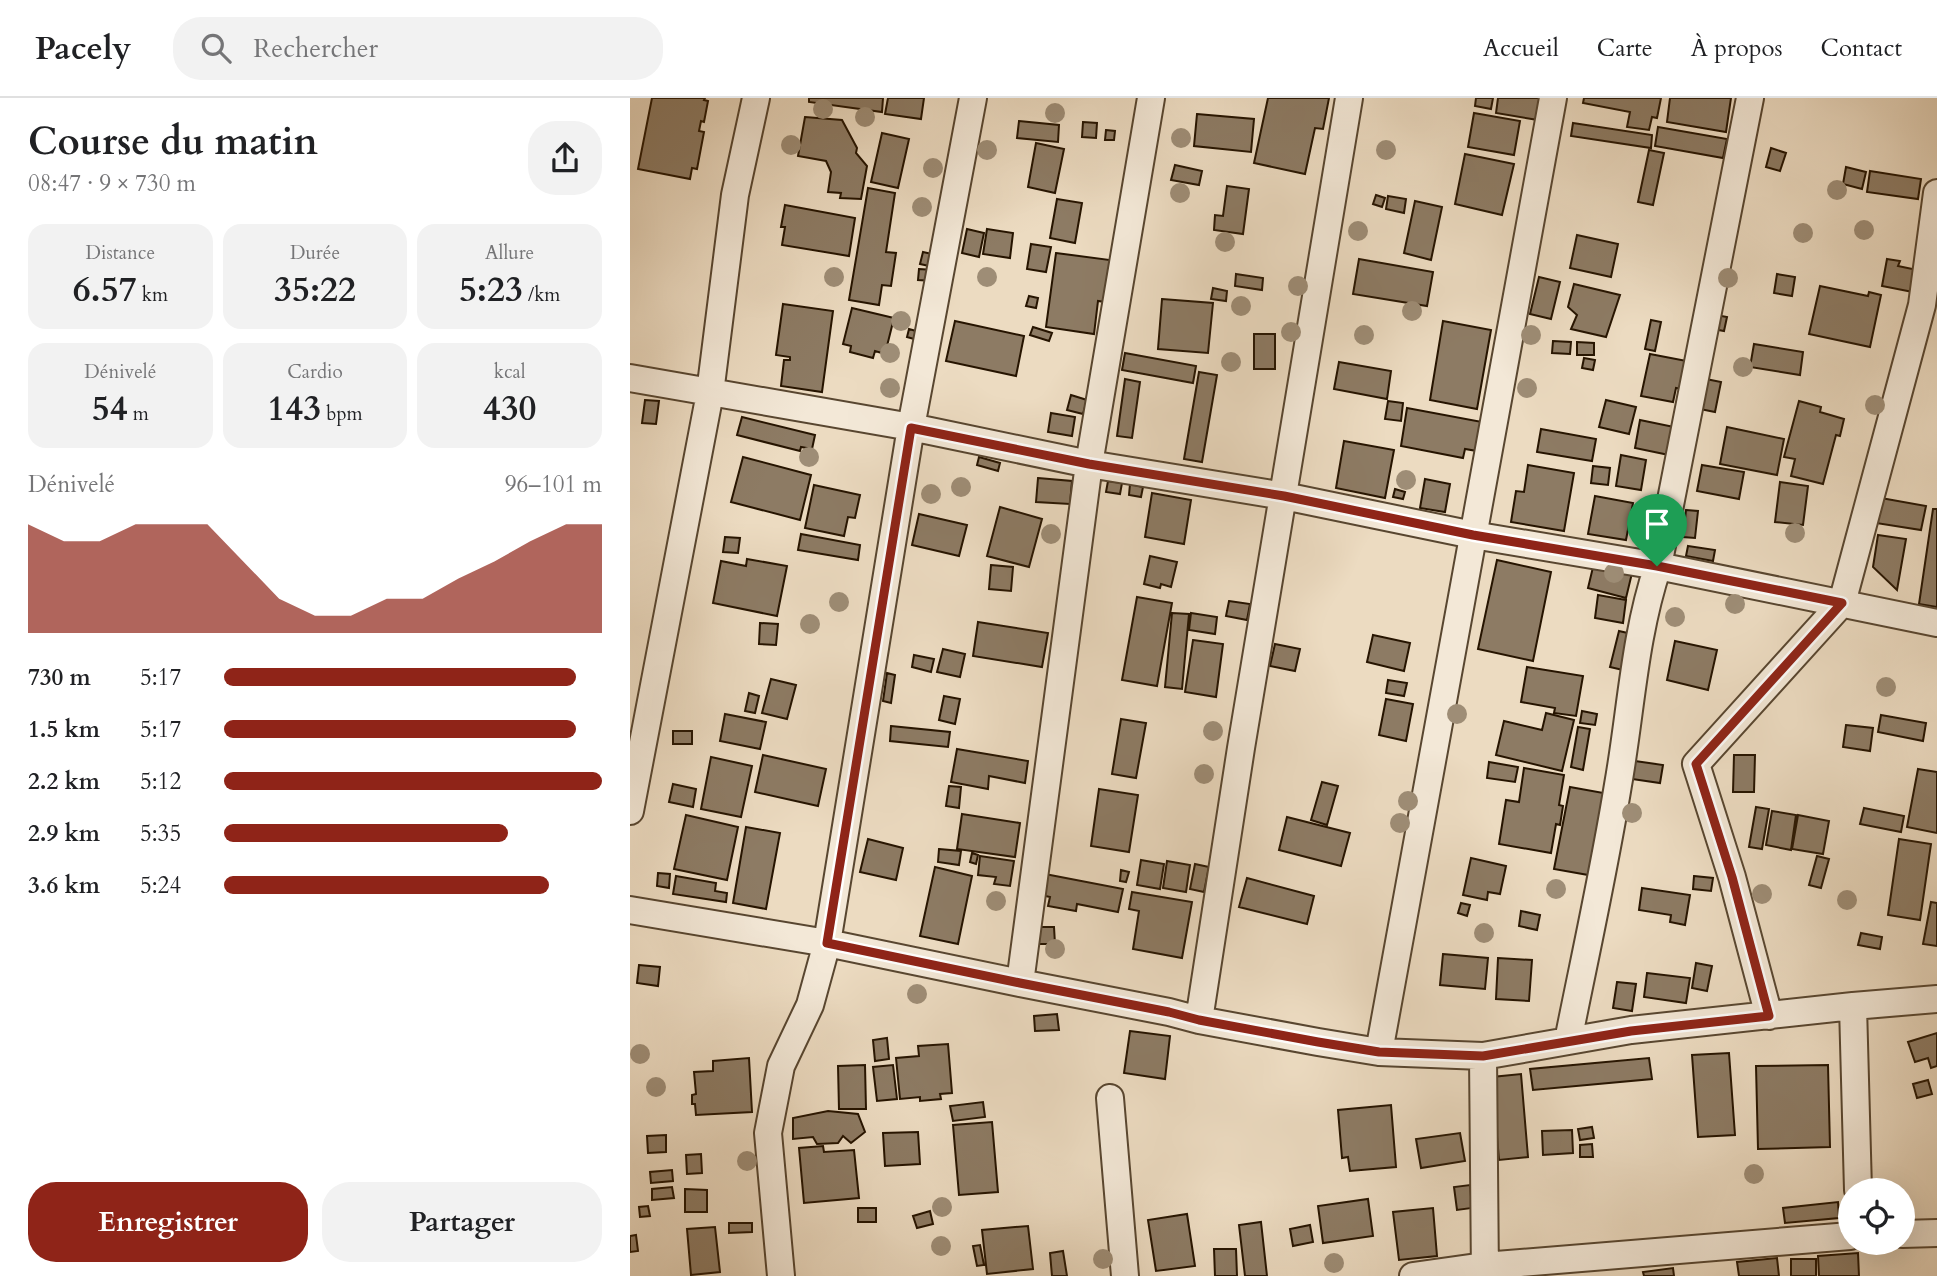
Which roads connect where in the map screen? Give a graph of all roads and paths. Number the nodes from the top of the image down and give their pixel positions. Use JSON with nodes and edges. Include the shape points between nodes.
{"nodes":[{"id":1,"x":756,"y":98,"type":"edge"},
{"id":2,"x":973,"y":98,"type":"edge"},
{"id":3,"x":1151,"y":98,"type":"edge"},
{"id":4,"x":1349,"y":98,"type":"edge"},
{"id":5,"x":1553,"y":98,"type":"edge"},
{"id":6,"x":1750,"y":98,"type":"edge"},
{"id":7,"x":1937,"y":193,"type":"edge"},
{"id":8,"x":630,"y":378,"type":"edge"},
{"id":9,"x":710,"y":393,"type":"junction"},
{"id":10,"x":911,"y":428,"type":"junction"},
{"id":11,"x":1089,"y":464,"type":"junction"},
{"id":12,"x":1284,"y":496,"type":"junction"},
{"id":13,"x":1473,"y":535,"type":"junction"},
{"id":14,"x":1657,"y":566,"type":"junction"},
{"id":15,"x":1842,"y":603,"type":"junction"},
{"id":16,"x":1937,"y":623,"type":"edge"},
{"id":17,"x":630,"y":811,"type":"edge"},
{"id":18,"x":630,"y":910,"type":"edge"},
{"id":19,"x":827,"y":943,"type":"junction"},
{"id":20,"x":1020,"y":983,"type":"junction"},
{"id":21,"x":1937,"y":999,"type":"edge"},
{"id":22,"x":1853,"y":1006,"type":"junction"},
{"id":23,"x":1769,"y":1016,"type":"junction"},
{"id":24,"x":1199,"y":1020,"type":"junction"},
{"id":25,"x":1568,"y":1041,"type":"junction"},
{"id":26,"x":1379,"y":1052,"type":"junction"},
{"id":27,"x":1483,"y":1056,"type":"junction"},
{"id":28,"x":1110,"y":1098,"type":"dead end"},
{"id":29,"x":1858,"y":1178,"type":"edge"},
{"id":30,"x":1937,"y":1233,"type":"edge"},
{"id":31,"x":1915,"y":1234,"type":"edge"},
{"id":32,"x":1838,"y":1237,"type":"edge"},
{"id":33,"x":1485,"y":1271,"type":"edge"},
{"id":34,"x":782,"y":1276,"type":"edge"},
{"id":35,"x":1125,"y":1276,"type":"edge"},
{"id":36,"x":1413,"y":1276,"type":"edge"}],
"edges":[{"from":1,"to":9,"type":"street","via":[[735,195]]},
{"from":2,"to":10,"type":"street"},
{"from":3,"to":11,"type":"street"},
{"from":4,"to":12,"type":"street"},
{"from":5,"to":13,"type":"street"},
{"from":6,"to":14,"type":"street"},
{"from":7,"to":15,"type":"street","via":[[1922,304]]},
{"from":8,"to":9,"type":"street"},
{"from":9,"to":10,"type":"street"},
{"from":9,"to":17,"type":"street"},
{"from":10,"to":11,"type":"street"},
{"from":10,"to":19,"type":"street"},
{"from":11,"to":12,"type":"street"},
{"from":11,"to":20,"type":"street"},
{"from":12,"to":13,"type":"street"},
{"from":12,"to":24,"type":"street"},
{"from":13,"to":14,"type":"street"},
{"from":13,"to":26,"type":"street"},
{"from":14,"to":15,"type":"street"},
{"from":14,"to":25,"type":"street","via":[[1640,634],[1618,787]]},
{"from":15,"to":16,"type":"street"},
{"from":15,"to":23,"type":"street","via":[[1696,764]]},
{"from":18,"to":19,"type":"street"},
{"from":19,"to":20,"type":"street"},
{"from":19,"to":34,"type":"street","via":[[810,1005],[781,1066],[768,1133]]},
{"from":20,"to":24,"type":"street"},
{"from":21,"to":22,"type":"street"},
{"from":22,"to":23,"type":"street"},
{"from":22,"to":29,"type":"street"},
{"from":23,"to":25,"type":"street"},
{"from":24,"to":26,"type":"street"},
{"from":25,"to":27,"type":"street"},
{"from":26,"to":27,"type":"street"},
{"from":27,"to":33,"type":"street"},
{"from":28,"to":35,"type":"street"},
{"from":30,"to":31,"type":"street"},
{"from":32,"to":33,"type":"street"},
{"from":33,"to":36,"type":"street"}]}
